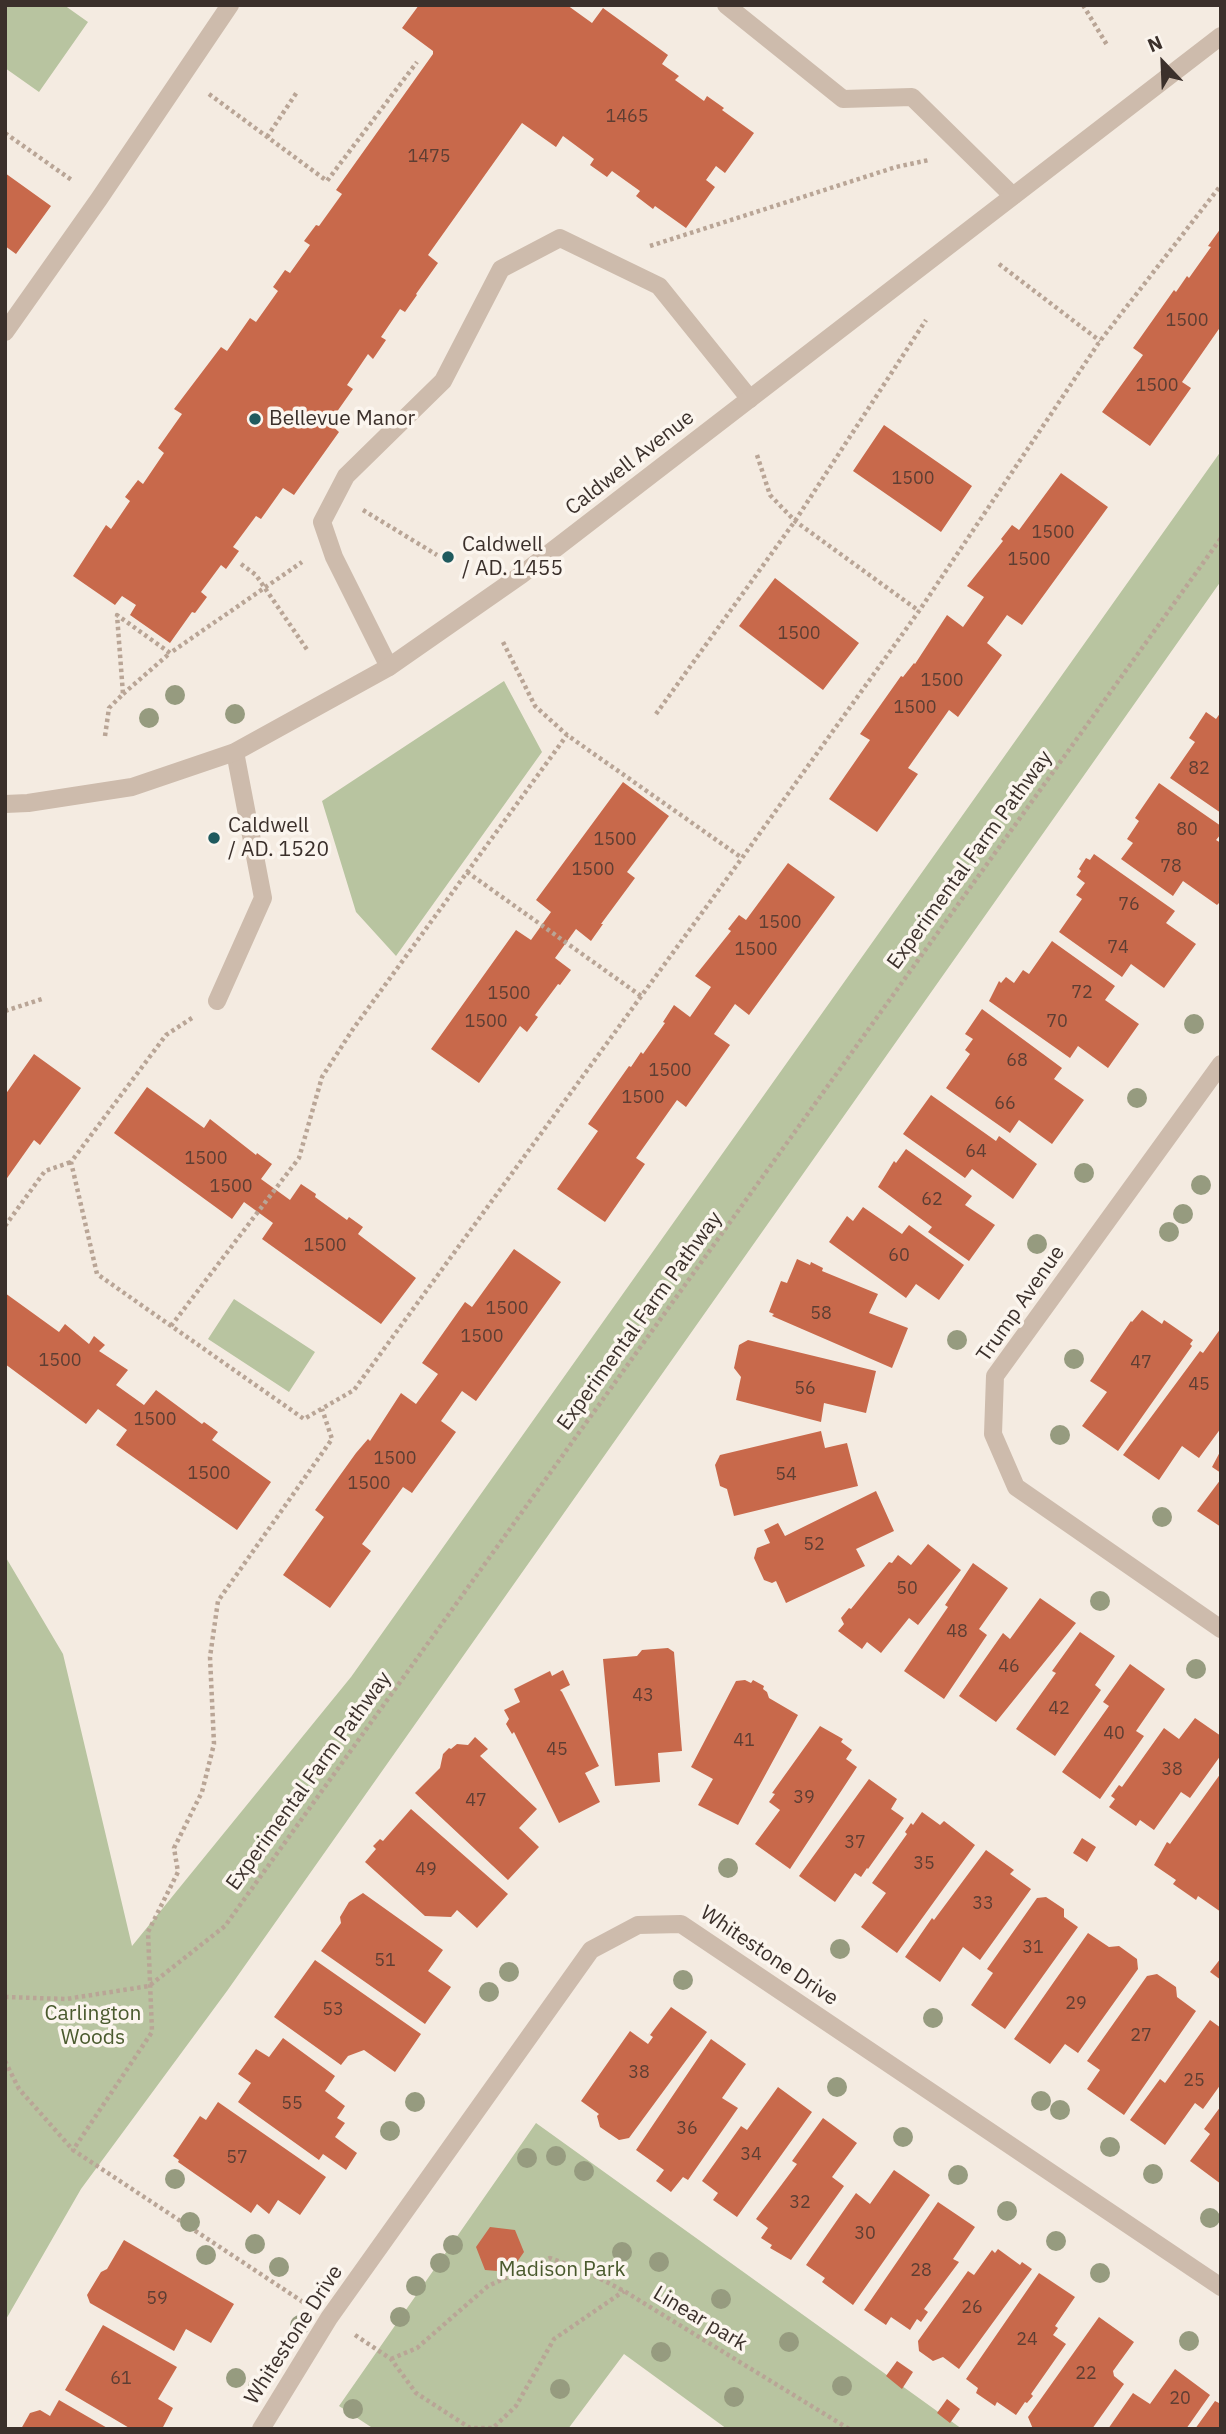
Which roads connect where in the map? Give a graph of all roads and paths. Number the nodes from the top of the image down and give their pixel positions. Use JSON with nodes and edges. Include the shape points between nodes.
{"nodes":[{"id":1,"x":230,"y":5,"type":"edge"},
{"id":2,"x":726,"y":5,"type":"edge"},
{"id":3,"x":1083,"y":5,"type":"edge"},
{"id":4,"x":1221,"y":36,"type":"edge"},
{"id":5,"x":1107,"y":45,"type":"dead end"},
{"id":6,"x":417,"y":62,"type":"dead end"},
{"id":7,"x":183,"y":75,"type":"junction"},
{"id":8,"x":297,"y":92,"type":"dead end"},
{"id":9,"x":5,"y":133,"type":"edge"},
{"id":10,"x":267,"y":137,"type":"junction"},
{"id":11,"x":968,"y":152,"type":"junction"},
{"id":12,"x":1221,"y":185,"type":"edge"},
{"id":13,"x":1013,"y":196,"type":"junction"},
{"id":14,"x":99,"y":199,"type":"junction"},
{"id":15,"x":605,"y":260,"type":"junction"},
{"id":16,"x":999,"y":264,"type":"dead end"},
{"id":17,"x":926,"y":320,"type":"dead end"},
{"id":18,"x":5,"y":332,"type":"edge"},
{"id":19,"x":1100,"y":341,"type":"junction"},
{"id":20,"x":750,"y":399,"type":"junction"},
{"id":21,"x":757,"y":455,"type":"dead end"},
{"id":22,"x":335,"y":497,"type":"junction"},
{"id":23,"x":795,"y":521,"type":"junction"},
{"id":24,"x":1221,"y":538,"type":"edge"},
{"id":25,"x":329,"y":543,"type":"junction"},
{"id":26,"x":437,"y":555,"type":"dead end"},
{"id":27,"x":242,"y":564,"type":"dead end"},
{"id":28,"x":265,"y":587,"type":"junction"},
{"id":29,"x":919,"y":611,"type":"junction"},
{"id":30,"x":503,"y":642,"type":"dead end"},
{"id":31,"x":309,"y":651,"type":"dead end"},
{"id":32,"x":170,"y":653,"type":"junction"},
{"id":33,"x":389,"y":667,"type":"junction"},
{"id":34,"x":123,"y":694,"type":"junction"},
{"id":35,"x":656,"y":714,"type":"dead end"},
{"id":36,"x":567,"y":735,"type":"junction"},
{"id":37,"x":105,"y":736,"type":"dead end"},
{"id":38,"x":235,"y":752,"type":"junction"},
{"id":39,"x":5,"y":804,"type":"edge"},
{"id":40,"x":742,"y":858,"type":"junction"},
{"id":41,"x":467,"y":872,"type":"junction"},
{"id":42,"x":641,"y":996,"type":"junction"},
{"id":43,"x":42,"y":999,"type":"dead end"},
{"id":44,"x":217,"y":1001,"type":"joint"},
{"id":45,"x":5,"y":1011,"type":"edge"},
{"id":46,"x":1221,"y":1064,"type":"edge"},
{"id":47,"x":71,"y":1162,"type":"junction"},
{"id":48,"x":5,"y":1226,"type":"edge"},
{"id":49,"x":171,"y":1326,"type":"junction"},
{"id":50,"x":321,"y":1409,"type":"junction"},
{"id":51,"x":1221,"y":1629,"type":"edge"},
{"id":52,"x":149,"y":1986,"type":"junction"},
{"id":53,"x":5,"y":1997,"type":"edge"},
{"id":54,"x":5,"y":2061,"type":"edge"},
{"id":55,"x":73,"y":2150,"type":"junction"},
{"id":56,"x":1221,"y":2287,"type":"edge"},
{"id":57,"x":624,"y":2291,"type":"junction"},
{"id":58,"x":328,"y":2318,"type":"junction"},
{"id":59,"x":391,"y":2359,"type":"junction"},
{"id":60,"x":266,"y":2427,"type":"edge"},
{"id":61,"x":849,"y":2429,"type":"edge"}],
"edges":[{"from":1,"to":7,"type":"street"},
{"from":2,"to":11,"type":"street","via":[[843,99],[912,97]]},
{"from":3,"to":5,"type":"path"},
{"from":4,"to":13,"type":"street","name":"Caldwell Avenue"},
{"from":6,"to":10,"type":"path","via":[[327,181]]},
{"from":7,"to":10,"type":"path"},
{"from":7,"to":14,"type":"street"},
{"from":8,"to":10,"type":"path"},
{"from":9,"to":14,"type":"path"},
{"from":11,"to":13,"type":"street"},
{"from":11,"to":15,"type":"path","via":[[896,167]]},
{"from":12,"to":19,"type":"path"},
{"from":13,"to":20,"type":"street","name":"Caldwell Avenue"},
{"from":14,"to":18,"type":"street"},
{"from":15,"to":20,"type":"street","via":[[659,286]]},
{"from":15,"to":22,"type":"street","via":[[559,238],[501,269],[443,380],[346,476]]},
{"from":16,"to":19,"type":"path"},
{"from":17,"to":23,"type":"path"},
{"from":19,"to":29,"type":"path"},
{"from":20,"to":33,"type":"street","name":"Caldwell Avenue","via":[[521,575]]},
{"from":21,"to":23,"type":"path","via":[[770,495]]},
{"from":22,"to":25,"type":"street","via":[[322,522]]},
{"from":22,"to":26,"type":"path","via":[[376,516]]},
{"from":23,"to":29,"type":"path"},
{"from":23,"to":35,"type":"path"},
{"from":24,"to":52,"type":"path","name":"Experimental Farm Pathway","via":[[225,1926]]},
{"from":25,"to":28,"type":"path"},
{"from":25,"to":33,"type":"street"},
{"from":27,"to":28,"type":"path"},
{"from":28,"to":31,"type":"path"},
{"from":28,"to":32,"type":"path"},
{"from":29,"to":40,"type":"path"},
{"from":30,"to":36,"type":"path","via":[[535,706]]},
{"from":32,"to":34,"type":"path"},
{"from":32,"to":34,"type":"path","via":[[117,615]]},
{"from":33,"to":38,"type":"street","name":"Caldwell Avenue"},
{"from":34,"to":37,"type":"path","via":[[109,708]]},
{"from":36,"to":40,"type":"path"},
{"from":36,"to":41,"type":"path"},
{"from":38,"to":39,"type":"street","name":"Caldwell Avenue","via":[[132,787]]},
{"from":38,"to":44,"type":"street","via":[[263,898]]},
{"from":40,"to":42,"type":"path"},
{"from":41,"to":42,"type":"path"},
{"from":41,"to":49,"type":"path","via":[[321,1077],[299,1158]]},
{"from":42,"to":50,"type":"path","via":[[354,1390]]},
{"from":43,"to":45,"type":"path"},
{"from":44,"to":47,"type":"path","via":[[166,1035]]},
{"from":46,"to":51,"type":"street","name":"Trump Avenue","via":[[995,1376],[993,1434],[1016,1487]]},
{"from":47,"to":48,"type":"path","via":[[45,1171]]},
{"from":47,"to":49,"type":"path","via":[[97,1274]]},
{"from":49,"to":50,"type":"path","via":[[304,1419]]},
{"from":50,"to":52,"type":"path","via":[[332,1440],[218,1601],[211,1657],[214,1744],[202,1792],[174,1847],[178,1872],[148,1933]]},
{"from":52,"to":53,"type":"path","name":"Experimental Farm Pathway","via":[[66,1999]]},
{"from":52,"to":55,"type":"path","via":[[152,2032]]},
{"from":54,"to":55,"type":"path","via":[[19,2089]]},
{"from":55,"to":58,"type":"path"},
{"from":56,"to":58,"type":"street","name":"Whitestone Drive","via":[[681,1924],[638,1925],[591,1950]]},
{"from":57,"to":59,"type":"path","name":"Linear park","via":[[550,2258],[488,2286],[417,2348]]},
{"from":57,"to":59,"type":"path","via":[[554,2339],[516,2406],[493,2428],[470,2428],[416,2393]]},
{"from":57,"to":61,"type":"path","name":"Linear park"},
{"from":58,"to":59,"type":"path"},
{"from":58,"to":60,"type":"street","name":"Whitestone Drive"}]}
